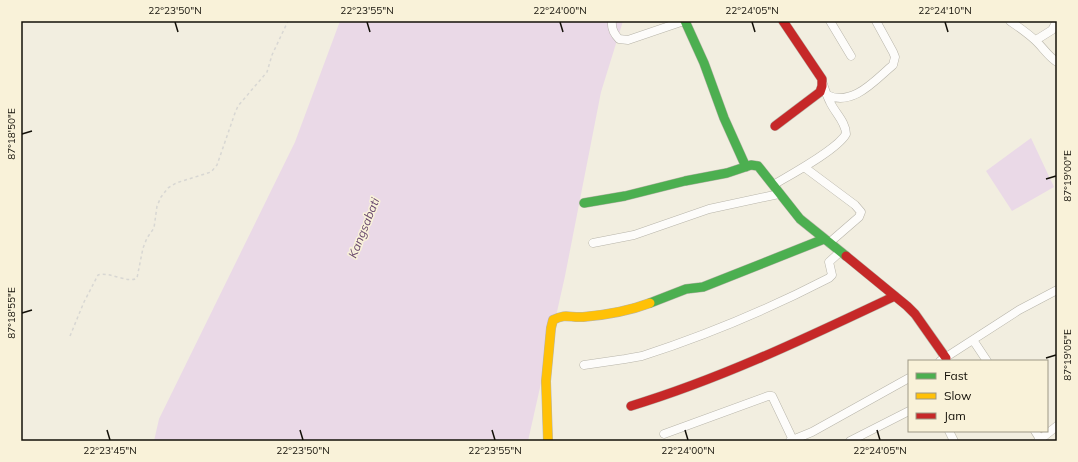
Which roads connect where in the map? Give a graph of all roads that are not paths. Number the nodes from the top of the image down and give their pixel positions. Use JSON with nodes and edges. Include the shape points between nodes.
{"nodes":[{"id":1,"x":612,"y":21,"type":"edge"},
{"id":2,"x":685,"y":21,"type":"edge"},
{"id":3,"x":783,"y":21,"type":"edge"},
{"id":4,"x":830,"y":21,"type":"edge"},
{"id":5,"x":876,"y":21,"type":"edge"},
{"id":6,"x":1010,"y":21,"type":"edge"},
{"id":7,"x":1057,"y":21,"type":"edge"},
{"id":8,"x":1036,"y":40,"type":"junction"},
{"id":9,"x":851,"y":56,"type":"dead end"},
{"id":10,"x":1057,"y":62,"type":"edge"},
{"id":11,"x":823,"y":84,"type":"junction"},
{"id":12,"x":827,"y":95,"type":"junction"},
{"id":13,"x":775,"y":126,"type":"dead end"},
{"id":14,"x":746,"y":167,"type":"junction"},
{"id":15,"x":804,"y":167,"type":"junction"},
{"id":16,"x":772,"y":185,"type":"junction"},
{"id":17,"x":779,"y":194,"type":"junction"},
{"id":18,"x":584,"y":203,"type":"dead end"},
{"id":19,"x":826,"y":241,"type":"junction"},
{"id":20,"x":593,"y":244,"type":"dead end"},
{"id":21,"x":840,"y":252,"type":"junction"},
{"id":22,"x":1057,"y":290,"type":"edge"},
{"id":23,"x":894,"y":296,"type":"junction"},
{"id":24,"x":973,"y":340,"type":"junction"},
{"id":25,"x":943,"y":359,"type":"edge"},
{"id":26,"x":986,"y":360,"type":"edge"},
{"id":27,"x":584,"y":365,"type":"dead end"},
{"id":28,"x":908,"y":379,"type":"edge"},
{"id":29,"x":631,"y":406,"type":"dead end"},
{"id":30,"x":908,"y":412,"type":"edge"},
{"id":31,"x":1057,"y":426,"type":"edge"},
{"id":32,"x":950,"y":432,"type":"edge"},
{"id":33,"x":664,"y":434,"type":"dead end"},
{"id":34,"x":1040,"y":440,"type":"edge"},
{"id":35,"x":548,"y":441,"type":"edge"},
{"id":36,"x":791,"y":441,"type":"edge"},
{"id":37,"x":850,"y":441,"type":"edge"},
{"id":38,"x":954,"y":441,"type":"edge"}],
"edges":[{"from":1,"to":2,"type":"street","via":[[615,35],[619,39],[628,40]]},
{"from":2,"to":14,"type":"street"},
{"from":3,"to":11,"type":"street"},
{"from":4,"to":9,"type":"street"},
{"from":5,"to":12,"type":"street","via":[[894,52],[893,65],[853,96],[839,99]]},
{"from":6,"to":8,"type":"street"},
{"from":7,"to":8,"type":"street","via":[[1052,30]]},
{"from":8,"to":10,"type":"street","via":[[1046,54]]},
{"from":11,"to":12,"type":"street"},
{"from":11,"to":13,"type":"street","via":[[820,92]]},
{"from":12,"to":15,"type":"street","via":[[843,123],[846,134],[837,144]]},
{"from":14,"to":16,"type":"street","via":[[758,166]]},
{"from":14,"to":18,"type":"street"},
{"from":15,"to":16,"type":"street"},
{"from":15,"to":19,"type":"street","via":[[861,212],[859,217]]},
{"from":16,"to":17,"type":"street"},
{"from":17,"to":19,"type":"street","via":[[800,219]]},
{"from":17,"to":20,"type":"street","via":[[709,209],[634,234]]},
{"from":19,"to":21,"type":"street"},
{"from":19,"to":35,"type":"street","via":[[716,282],[686,289],[633,309],[582,317],[557,317],[553,320],[551,328],[547,362]]},
{"from":21,"to":23,"type":"street"},
{"from":21,"to":27,"type":"street","via":[[829,262],[832,272],[829,278],[787,300],[642,356]]},
{"from":22,"to":24,"type":"street","via":[[1019,310]]},
{"from":23,"to":25,"type":"street","via":[[915,314]]},
{"from":23,"to":29,"type":"street","via":[[686,389]]},
{"from":24,"to":25,"type":"street"},
{"from":24,"to":26,"type":"street"},
{"from":28,"to":36,"type":"street"},
{"from":30,"to":37,"type":"street"},
{"from":31,"to":34,"type":"street"},
{"from":32,"to":38,"type":"street"},
{"from":33,"to":36,"type":"street","via":[[772,396]]}]}
